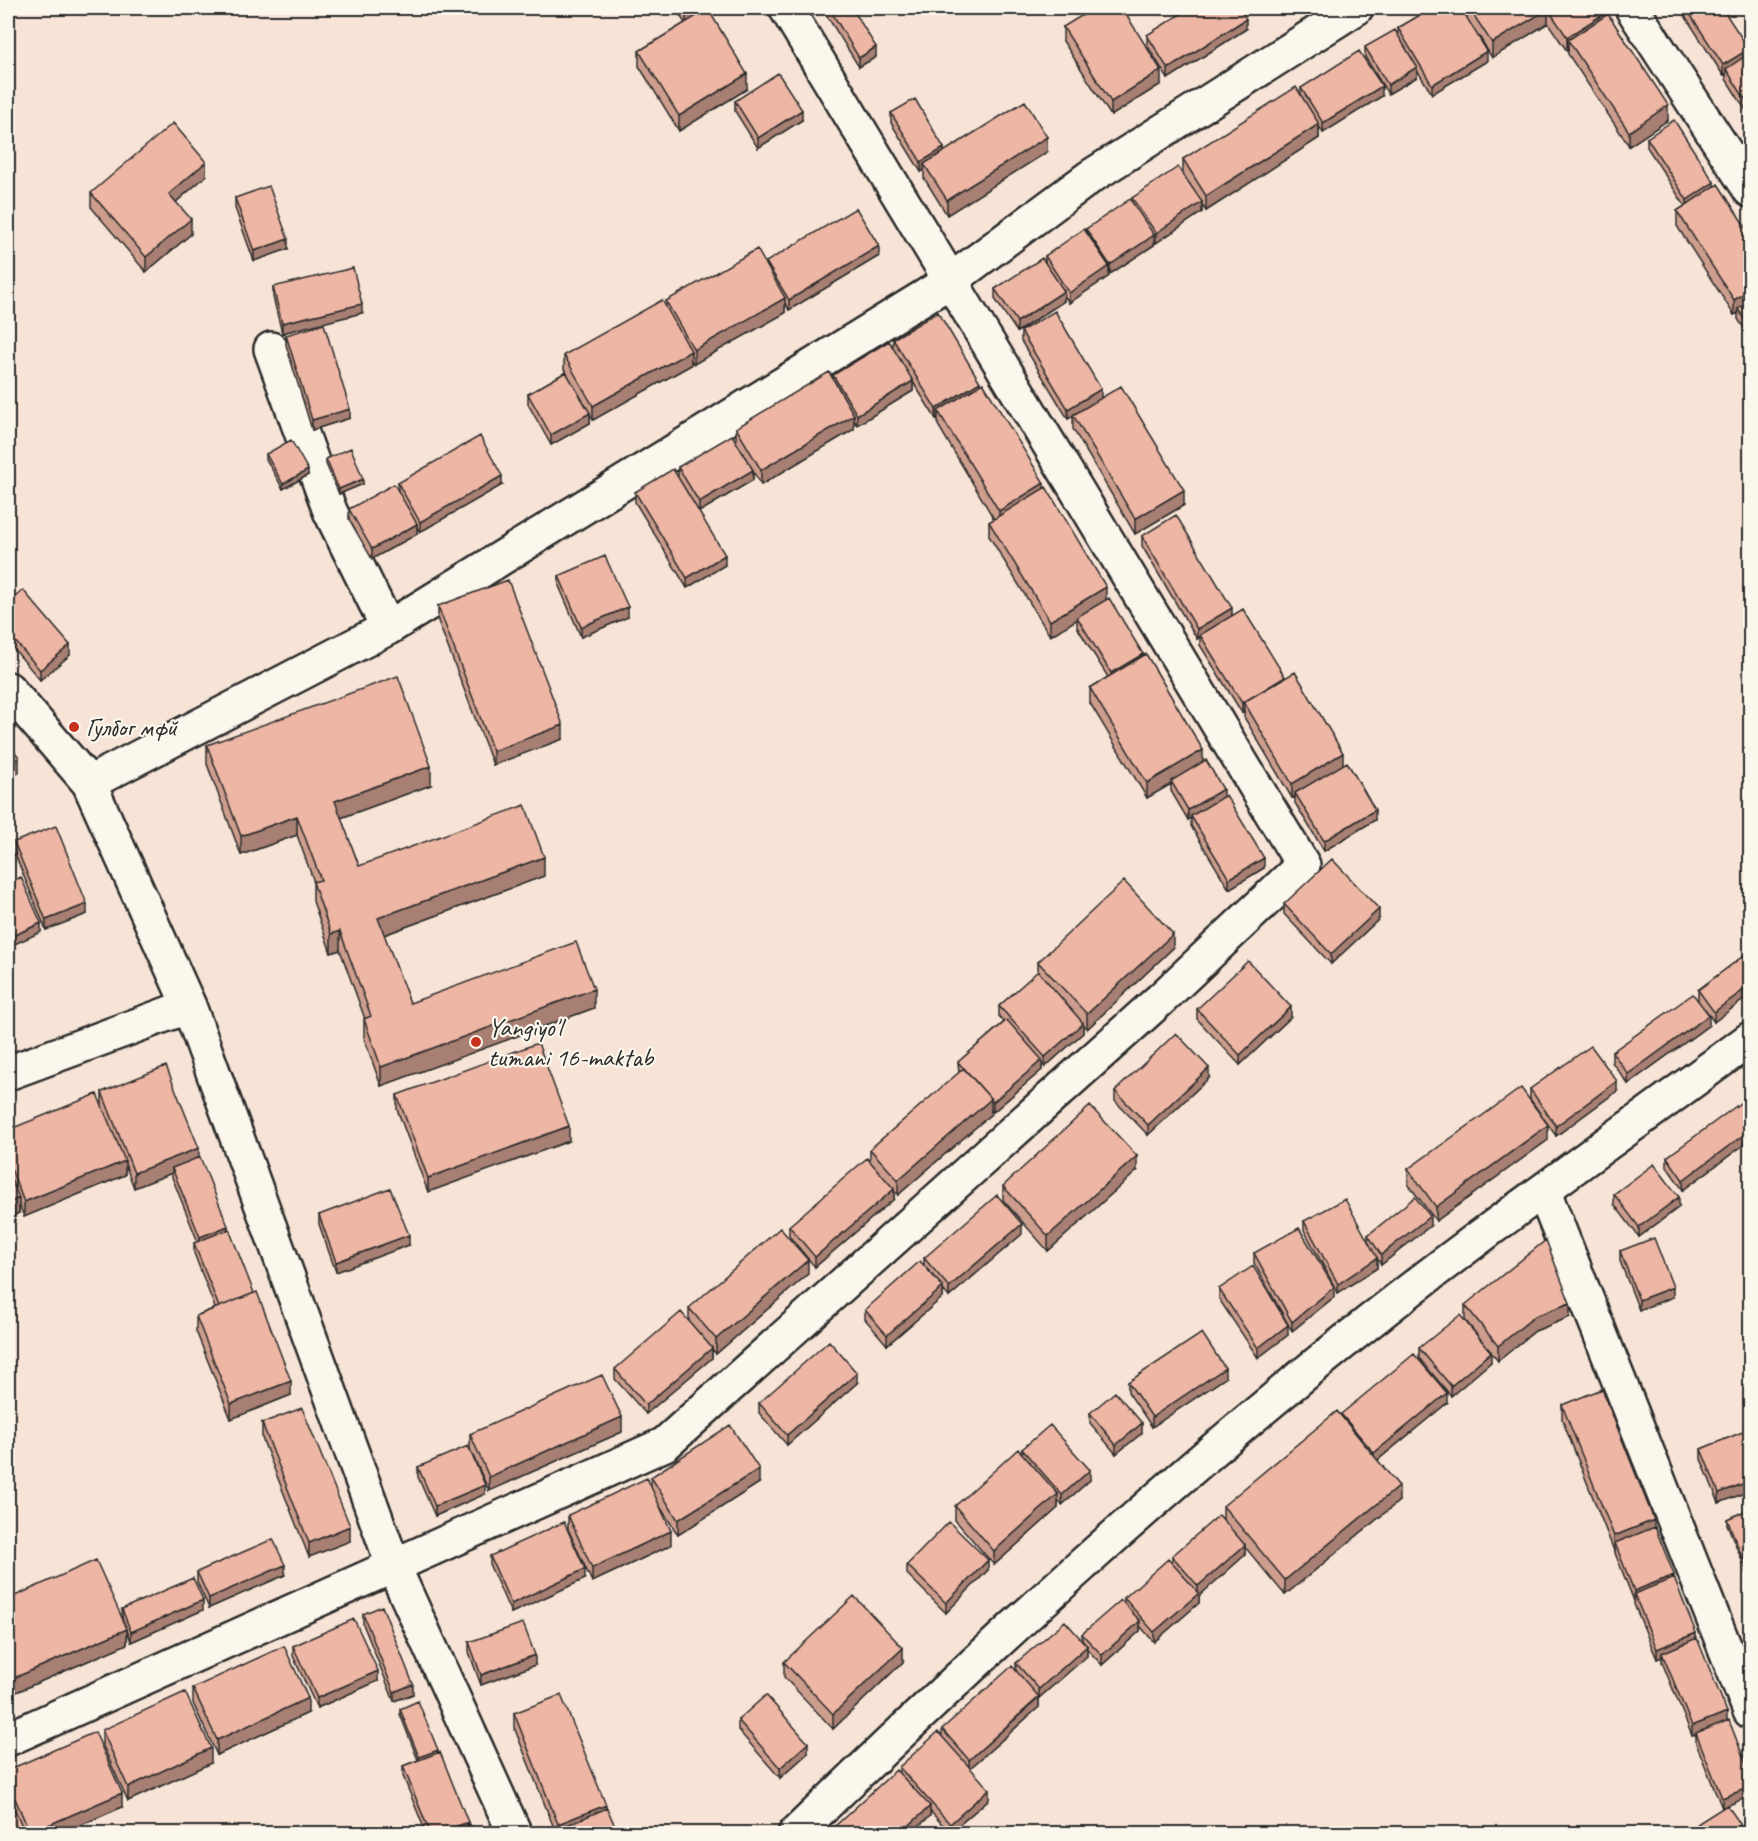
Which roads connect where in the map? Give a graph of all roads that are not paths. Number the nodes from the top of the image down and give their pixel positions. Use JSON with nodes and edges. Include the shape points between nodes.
{"nodes":[{"id":1,"x":786,"y":8,"type":"edge"},
{"id":2,"x":1356,"y":8,"type":"edge"},
{"id":3,"x":1632,"y":8,"type":"edge"},
{"id":4,"x":1750,"y":190,"type":"edge"},
{"id":5,"x":950,"y":281,"type":"junction"},
{"id":6,"x":271,"y":349,"type":"dead end"},
{"id":7,"x":388,"y":628,"type":"junction"},
{"id":8,"x":8,"y":689,"type":"edge"},
{"id":9,"x":89,"y":783,"type":"junction"},
{"id":10,"x":189,"y":1006,"type":"junction"},
{"id":11,"x":1750,"y":1039,"type":"edge"},
{"id":12,"x":8,"y":1073,"type":"edge"},
{"id":13,"x":1544,"y":1192,"type":"junction"},
{"id":14,"x":393,"y":1565,"type":"junction"},
{"id":15,"x":1750,"y":1711,"type":"edge"},
{"id":16,"x":8,"y":1739,"type":"edge"},
{"id":17,"x":515,"y":1833,"type":"edge"},
{"id":18,"x":795,"y":1833,"type":"edge"}],
"edges":[{"from":1,"to":5,"type":"street"},
{"from":2,"to":5,"type":"street","via":[[1090,177]]},
{"from":3,"to":4,"type":"street"},
{"from":5,"to":7,"type":"street"},
{"from":5,"to":14,"type":"street","via":[[1303,865],[1161,999],[665,1444]]},
{"from":6,"to":7,"type":"street","via":[[330,511]]},
{"from":7,"to":9,"type":"street"},
{"from":8,"to":9,"type":"street"},
{"from":9,"to":10,"type":"street"},
{"from":10,"to":12,"type":"street"},
{"from":10,"to":14,"type":"street"},
{"from":11,"to":13,"type":"street"},
{"from":13,"to":15,"type":"street"},
{"from":13,"to":18,"type":"street","via":[[1370,1321],[1229,1437],[956,1678]]},
{"from":14,"to":16,"type":"street"},
{"from":14,"to":17,"type":"street"}]}
